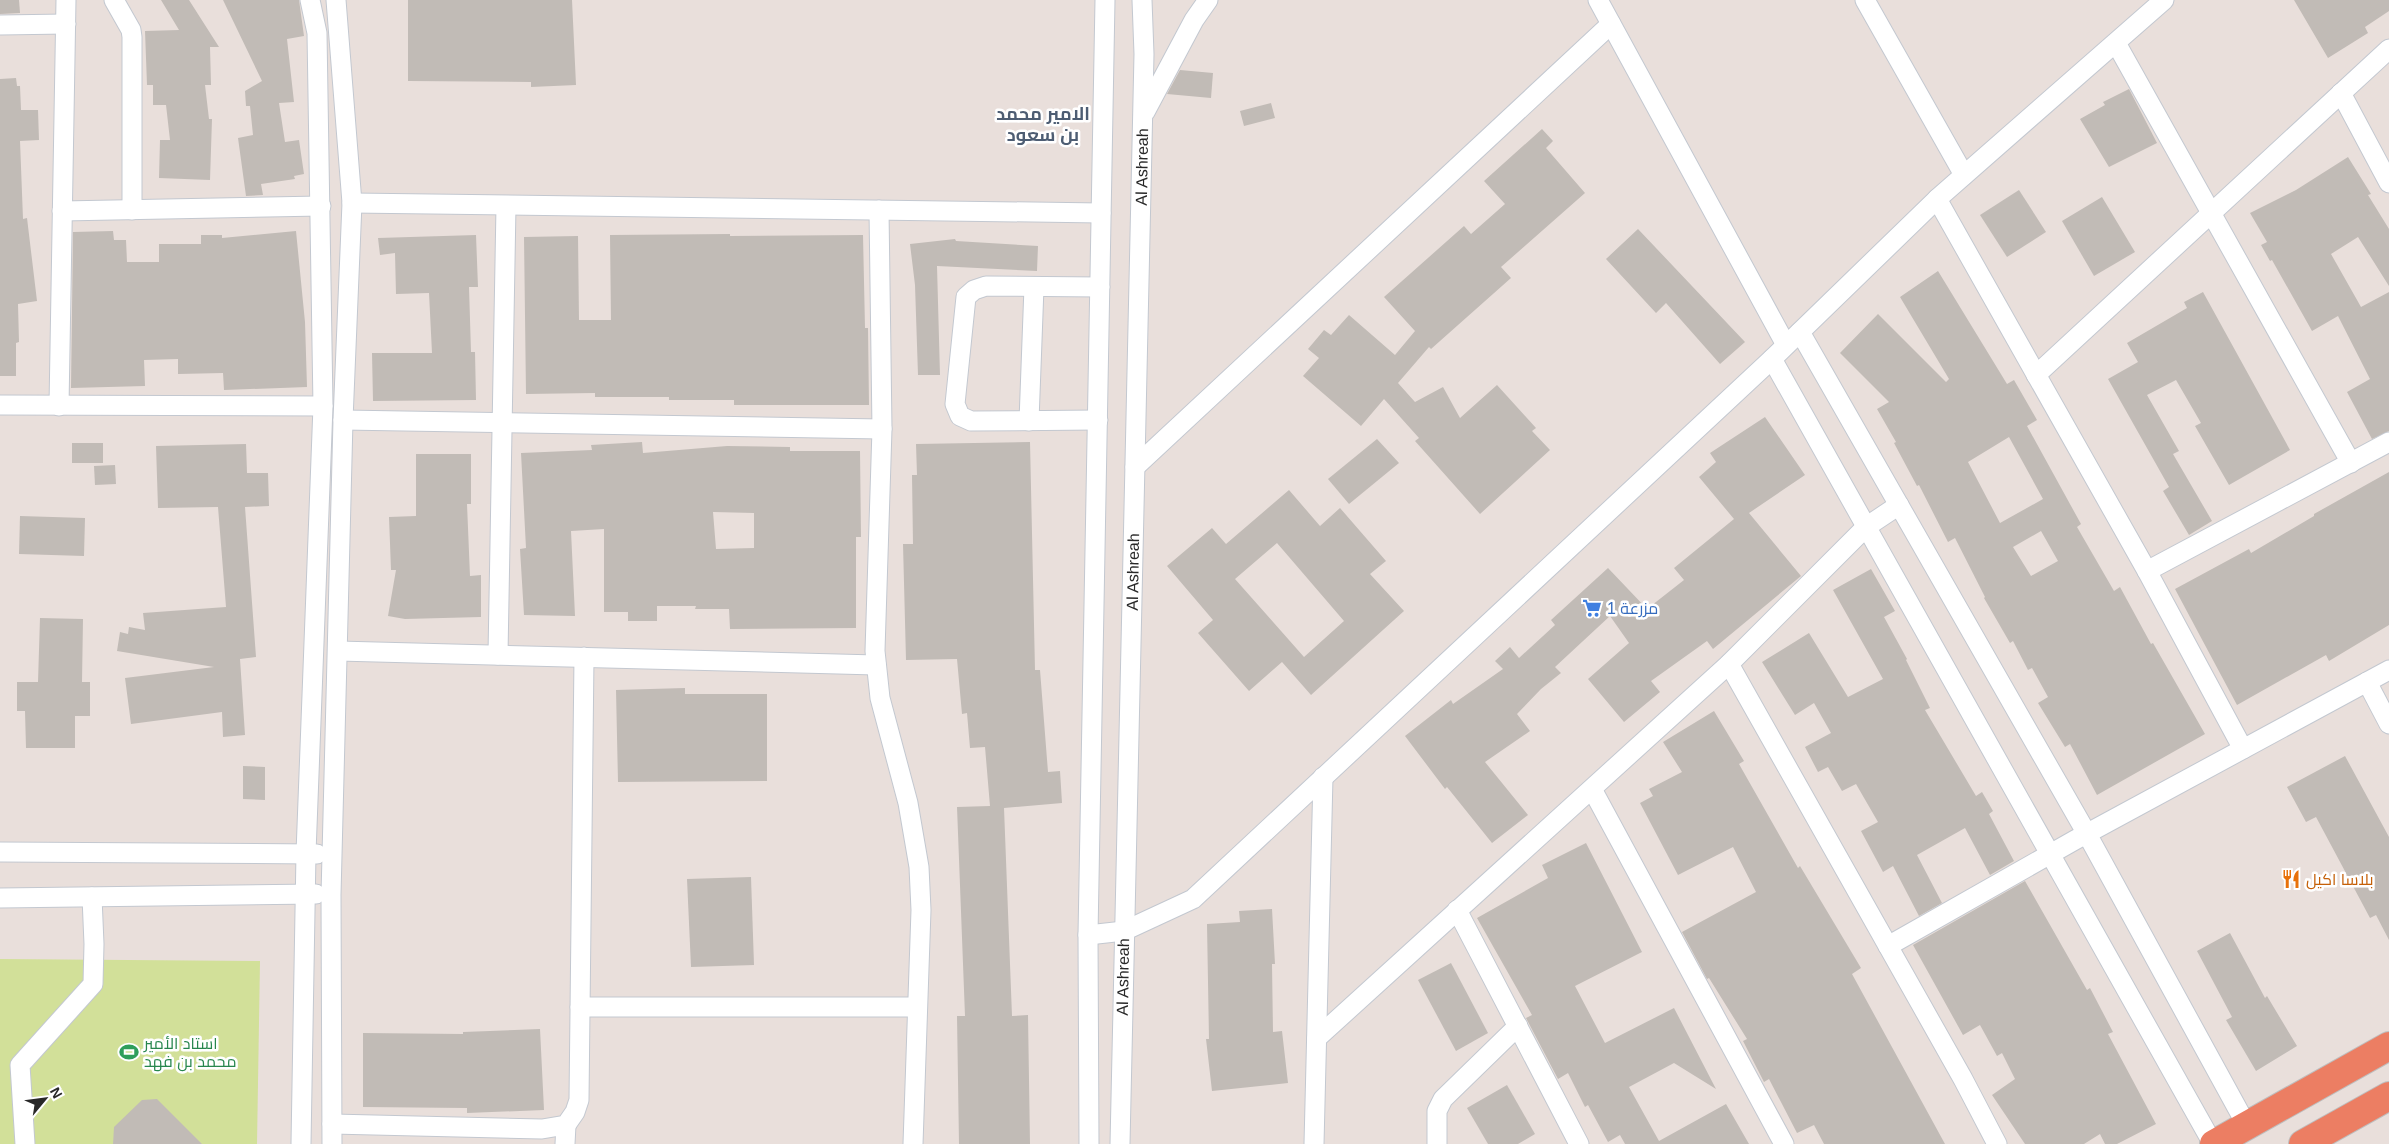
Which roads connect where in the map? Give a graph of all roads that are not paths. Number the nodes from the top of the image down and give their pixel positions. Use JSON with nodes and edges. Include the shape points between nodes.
{"nodes":[{"id":1,"x":66,"y":0,"type":"edge"},
{"id":2,"x":114,"y":0,"type":"edge"},
{"id":3,"x":310,"y":0,"type":"edge"},
{"id":4,"x":336,"y":0,"type":"edge"},
{"id":5,"x":1105,"y":0,"type":"edge"},
{"id":6,"x":1142,"y":0,"type":"edge"},
{"id":7,"x":1152,"y":0,"type":"edge"},
{"id":8,"x":1208,"y":0,"type":"edge"},
{"id":9,"x":1598,"y":0,"type":"edge"},
{"id":10,"x":1866,"y":0,"type":"edge"},
{"id":11,"x":2164,"y":0,"type":"edge"},
{"id":12,"x":66,"y":24,"type":"junction"},
{"id":13,"x":1611,"y":24,"type":"junction"},
{"id":14,"x":0,"y":25,"type":"edge"},
{"id":15,"x":2116,"y":43,"type":"junction"},
{"id":16,"x":2389,"y":49,"type":"edge"},
{"id":17,"x":1144,"y":54,"type":"junction"},
{"id":18,"x":2341,"y":93,"type":"junction"},
{"id":19,"x":1143,"y":115,"type":"junction"},
{"id":20,"x":1964,"y":175,"type":"junction"},
{"id":21,"x":2389,"y":183,"type":"edge"},
{"id":22,"x":1936,"y":199,"type":"junction"},
{"id":23,"x":352,"y":203,"type":"junction"},
{"id":24,"x":321,"y":206,"type":"junction"},
{"id":25,"x":506,"y":206,"type":"junction"},
{"id":26,"x":132,"y":210,"type":"junction"},
{"id":27,"x":880,"y":210,"type":"junction"},
{"id":28,"x":62,"y":211,"type":"junction"},
{"id":29,"x":2211,"y":213,"type":"junction"},
{"id":30,"x":1102,"y":214,"type":"junction"},
{"id":31,"x":1034,"y":286,"type":"junction"},
{"id":32,"x":1100,"y":287,"type":"junction"},
{"id":33,"x":1800,"y":332,"type":"junction"},
{"id":34,"x":1786,"y":345,"type":"junction"},
{"id":35,"x":1772,"y":359,"type":"junction"},
{"id":36,"x":2036,"y":375,"type":"junction"},
{"id":37,"x":0,"y":405,"type":"edge"},
{"id":38,"x":58,"y":406,"type":"junction"},
{"id":39,"x":324,"y":406,"type":"junction"},
{"id":40,"x":343,"y":420,"type":"junction"},
{"id":41,"x":1098,"y":420,"type":"junction"},
{"id":42,"x":1030,"y":421,"type":"junction"},
{"id":43,"x":502,"y":423,"type":"junction"},
{"id":44,"x":882,"y":429,"type":"junction"},
{"id":45,"x":2389,"y":442,"type":"edge"},
{"id":46,"x":2351,"y":463,"type":"junction"},
{"id":47,"x":1135,"y":467,"type":"junction"},
{"id":48,"x":1899,"y":505,"type":"junction"},
{"id":49,"x":1866,"y":527,"type":"junction"},
{"id":50,"x":2147,"y":571,"type":"junction"},
{"id":51,"x":338,"y":651,"type":"junction"},
{"id":52,"x":498,"y":655,"type":"junction"},
{"id":53,"x":584,"y":658,"type":"junction"},
{"id":54,"x":1729,"y":664,"type":"junction"},
{"id":55,"x":876,"y":665,"type":"junction"},
{"id":56,"x":2389,"y":670,"type":"edge"},
{"id":57,"x":2366,"y":682,"type":"junction"},
{"id":58,"x":2389,"y":724,"type":"edge"},
{"id":59,"x":2243,"y":749,"type":"junction"},
{"id":60,"x":1323,"y":777,"type":"junction"},
{"id":61,"x":1592,"y":789,"type":"junction"},
{"id":62,"x":2087,"y":834,"type":"junction"},
{"id":63,"x":0,"y":852,"type":"edge"},
{"id":64,"x":306,"y":853,"type":"junction"},
{"id":65,"x":334,"y":854,"type":"junction"},
{"id":66,"x":2051,"y":855,"type":"junction"},
{"id":67,"x":304,"y":894,"type":"junction"},
{"id":68,"x":331,"y":895,"type":"junction"},
{"id":69,"x":0,"y":898,"type":"edge"},
{"id":70,"x":92,"y":898,"type":"junction"},
{"id":71,"x":1457,"y":910,"type":"junction"},
{"id":72,"x":1124,"y":931,"type":"junction"},
{"id":73,"x":1088,"y":935,"type":"junction"},
{"id":74,"x":1888,"y":946,"type":"junction"},
{"id":75,"x":580,"y":1007,"type":"junction"},
{"id":76,"x":917,"y":1007,"type":"junction"},
{"id":77,"x":1518,"y":1026,"type":"junction"},
{"id":78,"x":1317,"y":1038,"type":"junction"},
{"id":79,"x":2389,"y":1046,"type":"edge"},
{"id":80,"x":2389,"y":1096,"type":"edge"},
{"id":81,"x":332,"y":1124,"type":"junction"},
{"id":82,"x":566,"y":1125,"type":"junction"},
{"id":83,"x":2247,"y":1126,"type":"junction"},
{"id":84,"x":25,"y":1144,"type":"edge"},
{"id":85,"x":301,"y":1144,"type":"edge"},
{"id":86,"x":332,"y":1144,"type":"edge"},
{"id":87,"x":565,"y":1144,"type":"edge"},
{"id":88,"x":913,"y":1144,"type":"edge"},
{"id":89,"x":1089,"y":1144,"type":"edge"},
{"id":90,"x":1120,"y":1144,"type":"edge"},
{"id":91,"x":1314,"y":1144,"type":"edge"},
{"id":92,"x":1437,"y":1144,"type":"edge"},
{"id":93,"x":1579,"y":1144,"type":"edge"},
{"id":94,"x":1784,"y":1144,"type":"edge"},
{"id":95,"x":1997,"y":1144,"type":"edge"},
{"id":96,"x":2214,"y":1144,"type":"edge"},
{"id":97,"x":2303,"y":1144,"type":"edge"}],
"edges":[{"from":1,"to":12,"type":"street"},
{"from":2,"to":26,"type":"street","via":[[132,37]]},
{"from":3,"to":24,"type":"street","via":[[317,33]]},
{"from":4,"to":23,"type":"street"},
{"from":5,"to":30,"type":"street"},
{"from":6,"to":17,"type":"street","name":"Al Ashreah"},
{"from":7,"to":17,"type":"street"},
{"from":8,"to":19,"type":"street"},
{"from":9,"to":13,"type":"street"},
{"from":10,"to":20,"type":"street"},
{"from":11,"to":15,"type":"street"},
{"from":12,"to":14,"type":"street"},
{"from":12,"to":28,"type":"street"},
{"from":13,"to":34,"type":"street"},
{"from":13,"to":47,"type":"street"},
{"from":15,"to":20,"type":"street"},
{"from":15,"to":29,"type":"street"},
{"from":16,"to":18,"type":"street"},
{"from":17,"to":19,"type":"street","name":"Al Ashreah"},
{"from":18,"to":21,"type":"street"},
{"from":18,"to":29,"type":"street"},
{"from":19,"to":47,"type":"street","name":"Al Ashreah"},
{"from":20,"to":22,"type":"street"},
{"from":22,"to":33,"type":"street"},
{"from":22,"to":36,"type":"street"},
{"from":23,"to":25,"type":"street"},
{"from":23,"to":40,"type":"street"},
{"from":24,"to":26,"type":"street"},
{"from":24,"to":39,"type":"street"},
{"from":25,"to":27,"type":"street"},
{"from":25,"to":43,"type":"street"},
{"from":26,"to":28,"type":"street"},
{"from":27,"to":30,"type":"street"},
{"from":27,"to":44,"type":"street"},
{"from":28,"to":38,"type":"street"},
{"from":29,"to":36,"type":"street"},
{"from":29,"to":46,"type":"street"},
{"from":30,"to":32,"type":"street"},
{"from":31,"to":32,"type":"street"},
{"from":31,"to":42,"type":"street"},
{"from":31,"to":42,"type":"street","via":[[986,286],[966,297],[955,404],[960,416],[971,421]]},
{"from":32,"to":41,"type":"street"},
{"from":33,"to":34,"type":"street"},
{"from":33,"to":48,"type":"street"},
{"from":34,"to":35,"type":"street"},
{"from":35,"to":49,"type":"street"},
{"from":35,"to":60,"type":"street"},
{"from":36,"to":50,"type":"street"},
{"from":37,"to":38,"type":"street"},
{"from":38,"to":39,"type":"street"},
{"from":39,"to":64,"type":"street"},
{"from":40,"to":43,"type":"street"},
{"from":40,"to":51,"type":"street"},
{"from":41,"to":42,"type":"street"},
{"from":41,"to":73,"type":"street"},
{"from":43,"to":44,"type":"street"},
{"from":43,"to":52,"type":"street"},
{"from":44,"to":55,"type":"street"},
{"from":45,"to":46,"type":"street"},
{"from":46,"to":50,"type":"street"},
{"from":47,"to":72,"type":"street","name":"Al Ashreah"},
{"from":48,"to":49,"type":"street"},
{"from":48,"to":62,"type":"street"},
{"from":49,"to":54,"type":"street"},
{"from":49,"to":66,"type":"street"},
{"from":50,"to":59,"type":"street"},
{"from":51,"to":52,"type":"street"},
{"from":51,"to":65,"type":"street"},
{"from":52,"to":53,"type":"street"},
{"from":53,"to":55,"type":"street"},
{"from":53,"to":75,"type":"street"},
{"from":54,"to":61,"type":"street"},
{"from":54,"to":74,"type":"street"},
{"from":55,"to":76,"type":"street","via":[[880,698],[908,803],[919,867],[921,910]]},
{"from":56,"to":57,"type":"street"},
{"from":57,"to":58,"type":"street"},
{"from":57,"to":59,"type":"street"},
{"from":59,"to":62,"type":"street"},
{"from":60,"to":72,"type":"street","via":[[1193,899]]},
{"from":60,"to":78,"type":"street"},
{"from":61,"to":71,"type":"street"},
{"from":61,"to":94,"type":"street"},
{"from":62,"to":66,"type":"street"},
{"from":62,"to":83,"type":"street"},
{"from":63,"to":64,"type":"street"},
{"from":64,"to":65,"type":"street"},
{"from":64,"to":67,"type":"street"},
{"from":65,"to":68,"type":"street"},
{"from":66,"to":74,"type":"street"},
{"from":66,"to":96,"type":"street"},
{"from":67,"to":68,"type":"street"},
{"from":67,"to":70,"type":"street"},
{"from":67,"to":85,"type":"street"},
{"from":68,"to":81,"type":"street"},
{"from":69,"to":70,"type":"street"},
{"from":70,"to":84,"type":"street","via":[[93,984],[20,1065]]},
{"from":71,"to":77,"type":"street"},
{"from":71,"to":78,"type":"street"},
{"from":72,"to":73,"type":"street"},
{"from":72,"to":90,"type":"street","name":"Al Ashreah"},
{"from":73,"to":89,"type":"street"},
{"from":74,"to":95,"type":"street"},
{"from":75,"to":76,"type":"street"},
{"from":75,"to":82,"type":"street","via":[[579,1100]]},
{"from":76,"to":88,"type":"street"},
{"from":77,"to":92,"type":"street","via":[[1443,1099],[1437,1111]]},
{"from":77,"to":93,"type":"street"},
{"from":78,"to":91,"type":"street"},
{"from":79,"to":83,"type":"highway"},
{"from":80,"to":97,"type":"highway"},
{"from":81,"to":82,"type":"street","via":[[542,1129]]},
{"from":81,"to":86,"type":"street"},
{"from":82,"to":87,"type":"street"},
{"from":83,"to":96,"type":"highway"}]}
